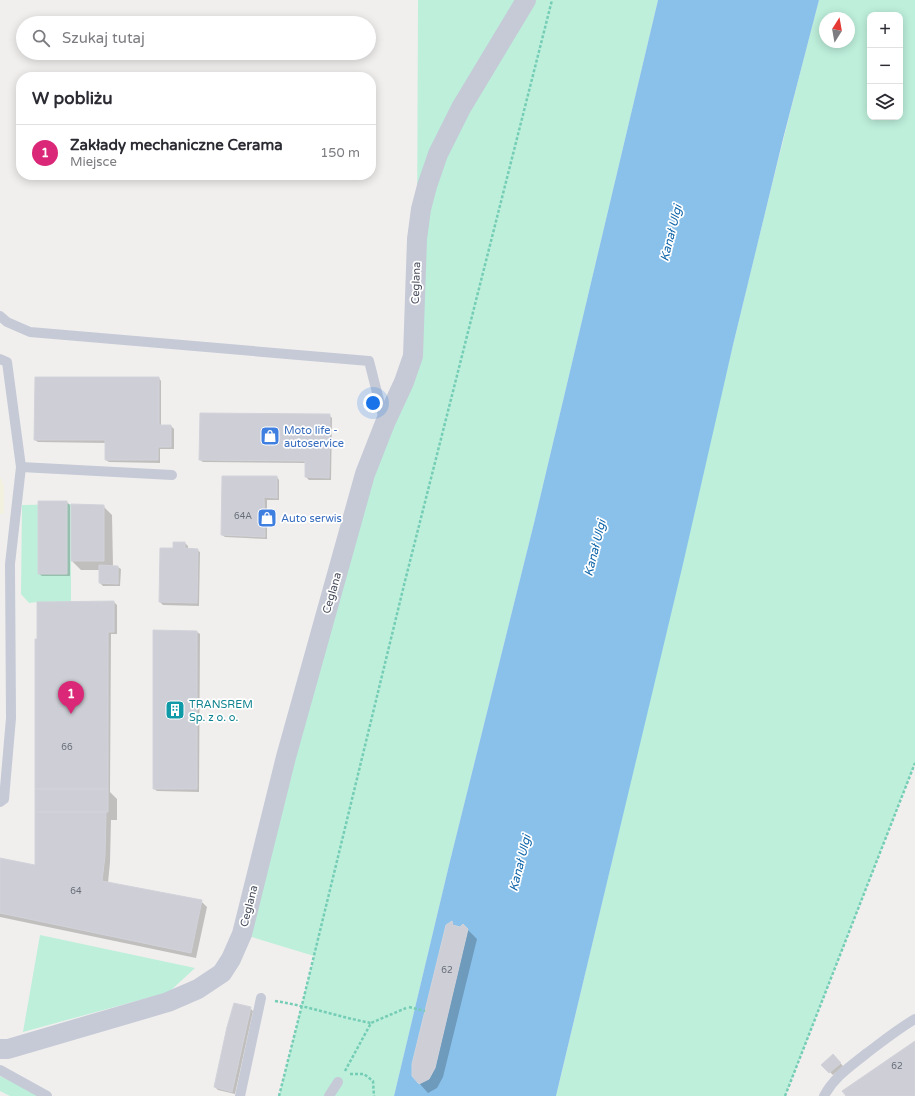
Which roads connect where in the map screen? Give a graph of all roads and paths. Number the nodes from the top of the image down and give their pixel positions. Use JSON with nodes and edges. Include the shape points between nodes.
{"nodes":[{"id":1,"x":526,"y":0,"type":"edge"},
{"id":2,"x":552,"y":0,"type":"edge"},
{"id":3,"x":0,"y":316,"type":"edge"},
{"id":4,"x":0,"y":359,"type":"edge"},
{"id":5,"x":385,"y":423,"type":"junction"},
{"id":6,"x":21,"y":467,"type":"junction"},
{"id":7,"x":172,"y":475,"type":"dead end"},
{"id":8,"x":915,"y":763,"type":"edge"},
{"id":9,"x":0,"y":802,"type":"edge"},
{"id":10,"x":261,"y":998,"type":"joint"},
{"id":11,"x":302,"y":1005,"type":"junction"},
{"id":12,"x":425,"y":1012,"type":"dead end"},
{"id":13,"x":915,"y":1019,"type":"edge"},
{"id":14,"x":371,"y":1024,"type":"junction"},
{"id":15,"x":0,"y":1049,"type":"edge"},
{"id":16,"x":0,"y":1070,"type":"edge"},
{"id":17,"x":338,"y":1082,"type":"junction"},
{"id":18,"x":47,"y":1096,"type":"edge"},
{"id":19,"x":240,"y":1096,"type":"edge"},
{"id":20,"x":279,"y":1096,"type":"edge"},
{"id":21,"x":329,"y":1096,"type":"edge"},
{"id":22,"x":374,"y":1096,"type":"edge"},
{"id":23,"x":785,"y":1096,"type":"edge"},
{"id":24,"x":824,"y":1096,"type":"edge"}],
"edges":[{"from":1,"to":5,"type":"street","name":"Ceglana","via":[[461,108],[438,154],[427,186],[417,239],[413,356]]},
{"from":2,"to":11,"type":"path","via":[[411,558]]},
{"from":3,"to":5,"type":"lane","via":[[30,332],[369,361]]},
{"from":4,"to":6,"type":"lane","via":[[7,362]]},
{"from":5,"to":15,"type":"street","name":"Ceglana","via":[[363,481],[286,757],[242,934],[232,959],[222,973],[198,989],[168,1002]]},
{"from":6,"to":7,"type":"lane"},
{"from":6,"to":9,"type":"lane","via":[[10,564],[11,718],[4,799]]},
{"from":8,"to":23,"type":"path"},
{"from":10,"to":11,"type":"path"},
{"from":10,"to":19,"type":"lane"},
{"from":11,"to":14,"type":"path"},
{"from":11,"to":20,"type":"path"},
{"from":12,"to":14,"type":"path","via":[[407,1008]]},
{"from":13,"to":24,"type":"lane","via":[[842,1073]]},
{"from":14,"to":17,"type":"path"},
{"from":16,"to":18,"type":"lane"},
{"from":17,"to":21,"type":"lane"},
{"from":17,"to":22,"type":"path","via":[[350,1074],[364,1074],[373,1081]]}]}
